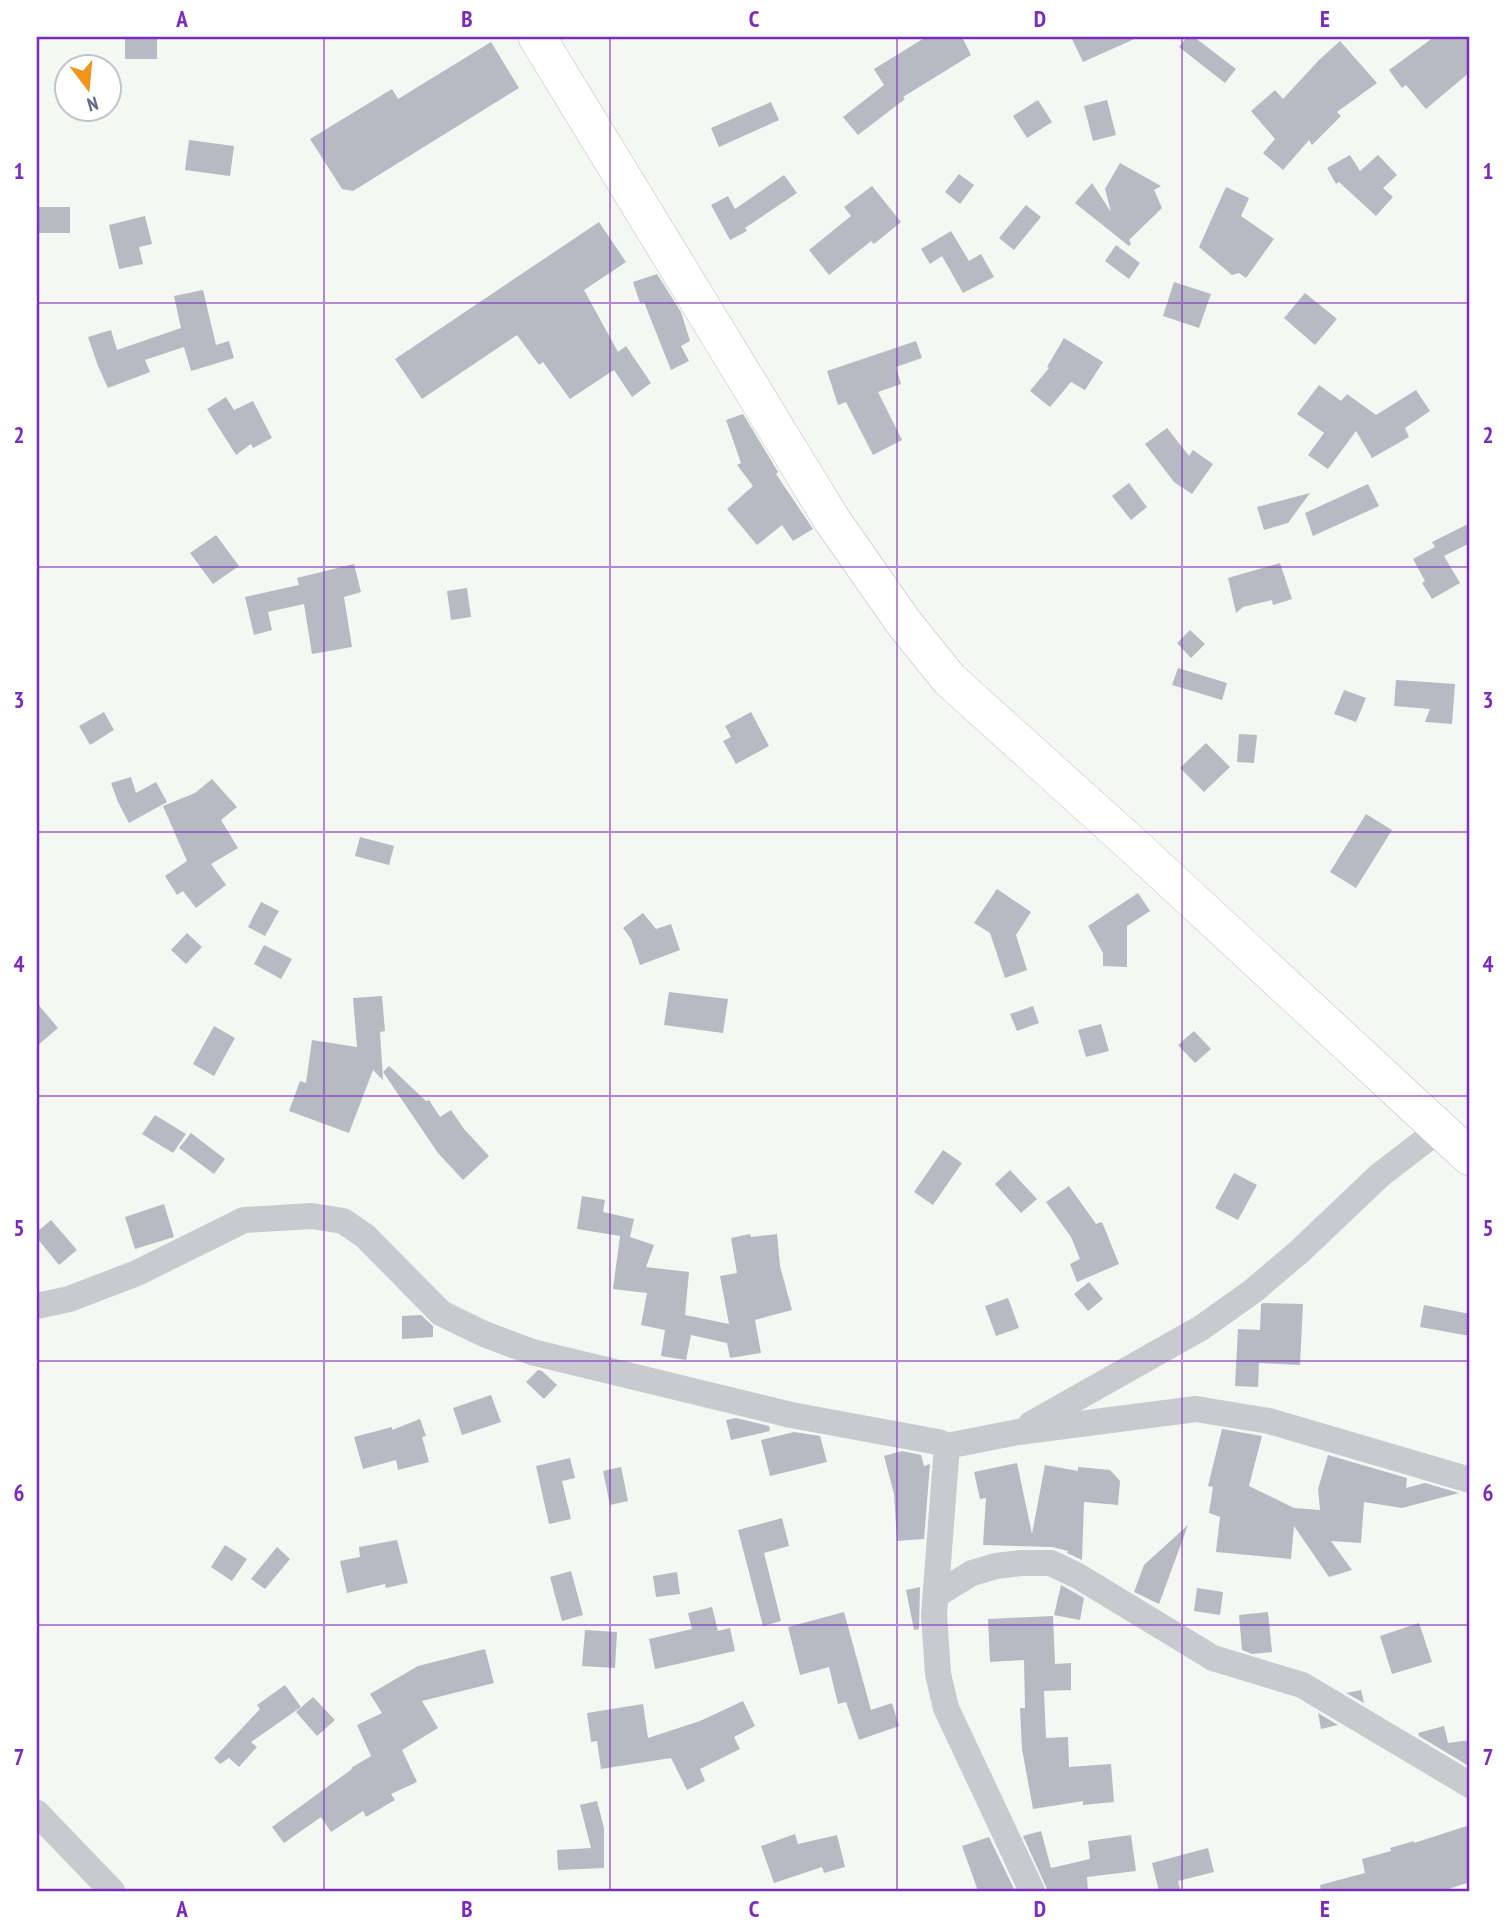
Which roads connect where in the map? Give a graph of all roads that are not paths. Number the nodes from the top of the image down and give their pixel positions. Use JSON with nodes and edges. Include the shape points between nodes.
{"nodes":[{"id":1,"x":537,"y":37,"type":"edge"},
{"id":2,"x":1440,"y":1129,"type":"junction"},
{"id":3,"x":1470,"y":1157,"type":"edge"},
{"id":4,"x":37,"y":1306,"type":"edge"},
{"id":5,"x":1018,"y":1432,"type":"junction"},
{"id":6,"x":947,"y":1446,"type":"junction"},
{"id":7,"x":1470,"y":1480,"type":"edge"},
{"id":8,"x":936,"y":1595,"type":"junction"},
{"id":9,"x":1470,"y":1785,"type":"edge"},
{"id":10,"x":37,"y":1813,"type":"edge"},
{"id":11,"x":112,"y":1891,"type":"edge"},
{"id":12,"x":1032,"y":1891,"type":"edge"}],
"edges":[{"from":1,"to":2,"type":"main road","via":[[832,520],[949,679]]},
{"from":2,"to":3,"type":"main road"},
{"from":2,"to":5,"type":"street","via":[[1380,1175],[1253,1291],[1201,1328]]},
{"from":4,"to":6,"type":"street","via":[[136,1273],[244,1220],[322,1217],[343,1221],[366,1236],[441,1313],[532,1352],[791,1415]]},
{"from":5,"to":6,"type":"street"},
{"from":5,"to":7,"type":"street","via":[[1196,1409],[1269,1421]]},
{"from":6,"to":8,"type":"street"},
{"from":8,"to":9,"type":"street","via":[[972,1573],[996,1566],[1051,1563],[1213,1658],[1302,1685]]},
{"from":8,"to":12,"type":"street","via":[[938,1674],[946,1708]]},
{"from":10,"to":11,"type":"street"}]}
